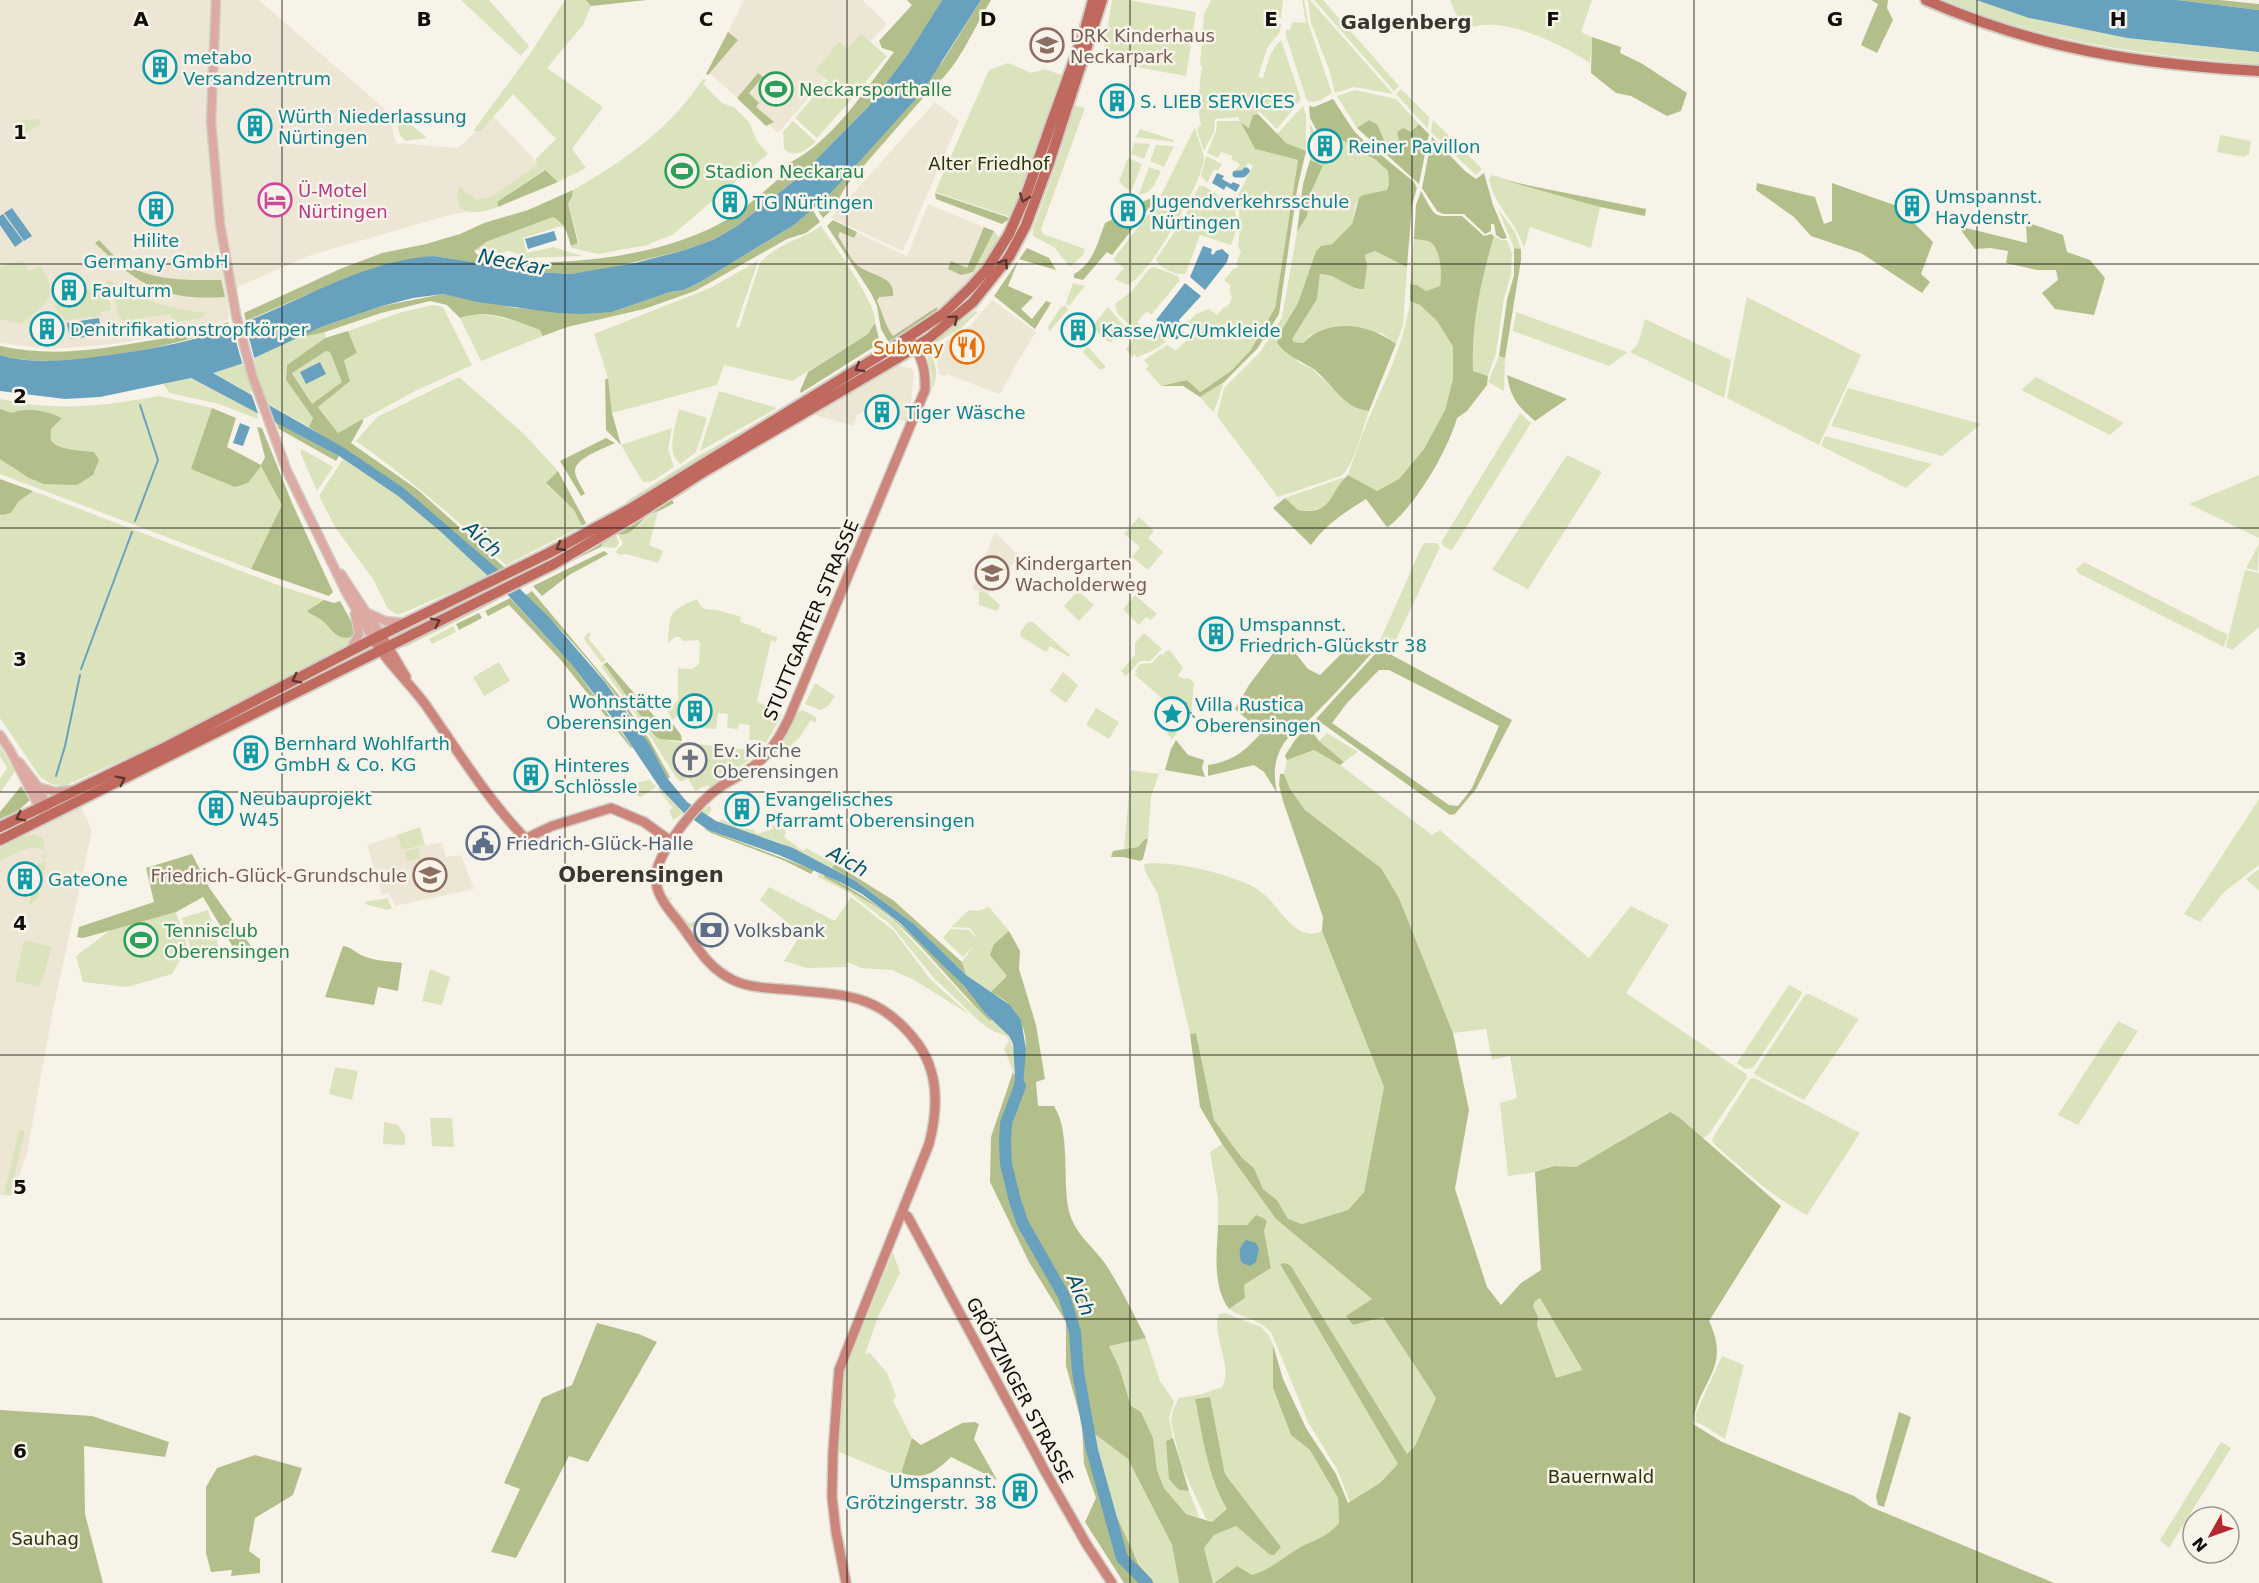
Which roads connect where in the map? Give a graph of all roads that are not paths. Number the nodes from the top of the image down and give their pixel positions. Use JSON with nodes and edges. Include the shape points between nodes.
{"nodes":[{"id":1,"x":216,"y":0,"type":"edge"},
{"id":2,"x":1093,"y":0,"type":"edge"},
{"id":3,"x":1102,"y":0,"type":"edge"},
{"id":4,"x":1926,"y":0,"type":"edge"},
{"id":5,"x":2259,"y":71,"type":"edge"},
{"id":6,"x":912,"y":342,"type":"junction"},
{"id":7,"x":334,"y":567,"type":"junction"},
{"id":8,"x":351,"y":602,"type":"junction"},
{"id":9,"x":367,"y":612,"type":"junction"},
{"id":10,"x":407,"y":623,"type":"junction"},
{"id":11,"x":377,"y":637,"type":"junction"},
{"id":12,"x":383,"y":648,"type":"junction"},
{"id":13,"x":348,"y":652,"type":"junction"},
{"id":14,"x":0,"y":735,"type":"edge"},
{"id":15,"x":11,"y":752,"type":"junction"},
{"id":16,"x":38,"y":787,"type":"junction"},
{"id":17,"x":78,"y":789,"type":"junction"},
{"id":18,"x":43,"y":806,"type":"junction"},
{"id":19,"x":48,"y":817,"type":"junction"},
{"id":20,"x":0,"y":827,"type":"edge"},
{"id":21,"x":0,"y":840,"type":"edge"},
{"id":22,"x":672,"y":842,"type":"junction"},
{"id":23,"x":902,"y":1212,"type":"junction"},
{"id":24,"x":846,"y":1583,"type":"edge"},
{"id":25,"x":1112,"y":1583,"type":"edge"}],
"edges":[{"from":1,"to":7,"type":"street","via":[[211,121],[228,280],[252,375],[274,439]]},
{"from":2,"to":6,"type":"main road","one_way":true,"via":[[1009,234],[970,288]]},
{"from":6,"to":3,"type":"main road","one_way":true,"via":[[946,325],[973,302],[1019,239],[1053,153]]},
{"from":4,"to":5,"type":"main road","via":[[1980,22],[2060,46],[2146,62]]},
{"from":6,"to":10,"type":"main road","one_way":true,"via":[[630,509]]},
{"from":12,"to":6,"type":"main road","one_way":true,"via":[[599,538]]},
{"from":6,"to":22,"type":"main road","name":"STUTTGARTER STRASSE","via":[[926,371],[921,404],[789,718],[762,759],[699,806]]},
{"from":7,"to":8,"type":"street"},
{"from":7,"to":9,"type":"street"},
{"from":8,"to":11,"type":"street"},
{"from":8,"to":13,"type":"street","via":[[359,634]]},
{"from":9,"to":10,"type":"street","via":[[385,621]]},
{"from":9,"to":11,"type":"street"},
{"from":10,"to":11,"type":"main road"},
{"from":11,"to":12,"type":"main road"},
{"from":11,"to":13,"type":"main road"},
{"from":19,"to":12,"type":"main road","one_way":true},
{"from":12,"to":22,"type":"main road","via":[[471,772],[525,837],[611,808],[644,822]]},
{"from":13,"to":17,"type":"main road","one_way":true},
{"from":14,"to":15,"type":"street"},
{"from":15,"to":16,"type":"street"},
{"from":15,"to":18,"type":"street"},
{"from":16,"to":17,"type":"street","via":[[56,792]]},
{"from":16,"to":18,"type":"street"},
{"from":17,"to":18,"type":"main road"},
{"from":18,"to":19,"type":"street"},
{"from":18,"to":20,"type":"main road","one_way":true},
{"from":19,"to":21,"type":"main road"},
{"from":22,"to":23,"type":"main road","name":"STUTTGARTER STRASSE","via":[[656,873],[659,894],[701,956],[718,971],[749,985],[862,999],[893,1015],[921,1047],[935,1090],[933,1129]]},
{"from":23,"to":24,"type":"main road","name":"STUTTGARTER STRASSE","via":[[839,1370],[832,1497]]},
{"from":23,"to":25,"type":"main road","name":"GRÖTZINGER STRASSE","via":[[1071,1519]]}]}
